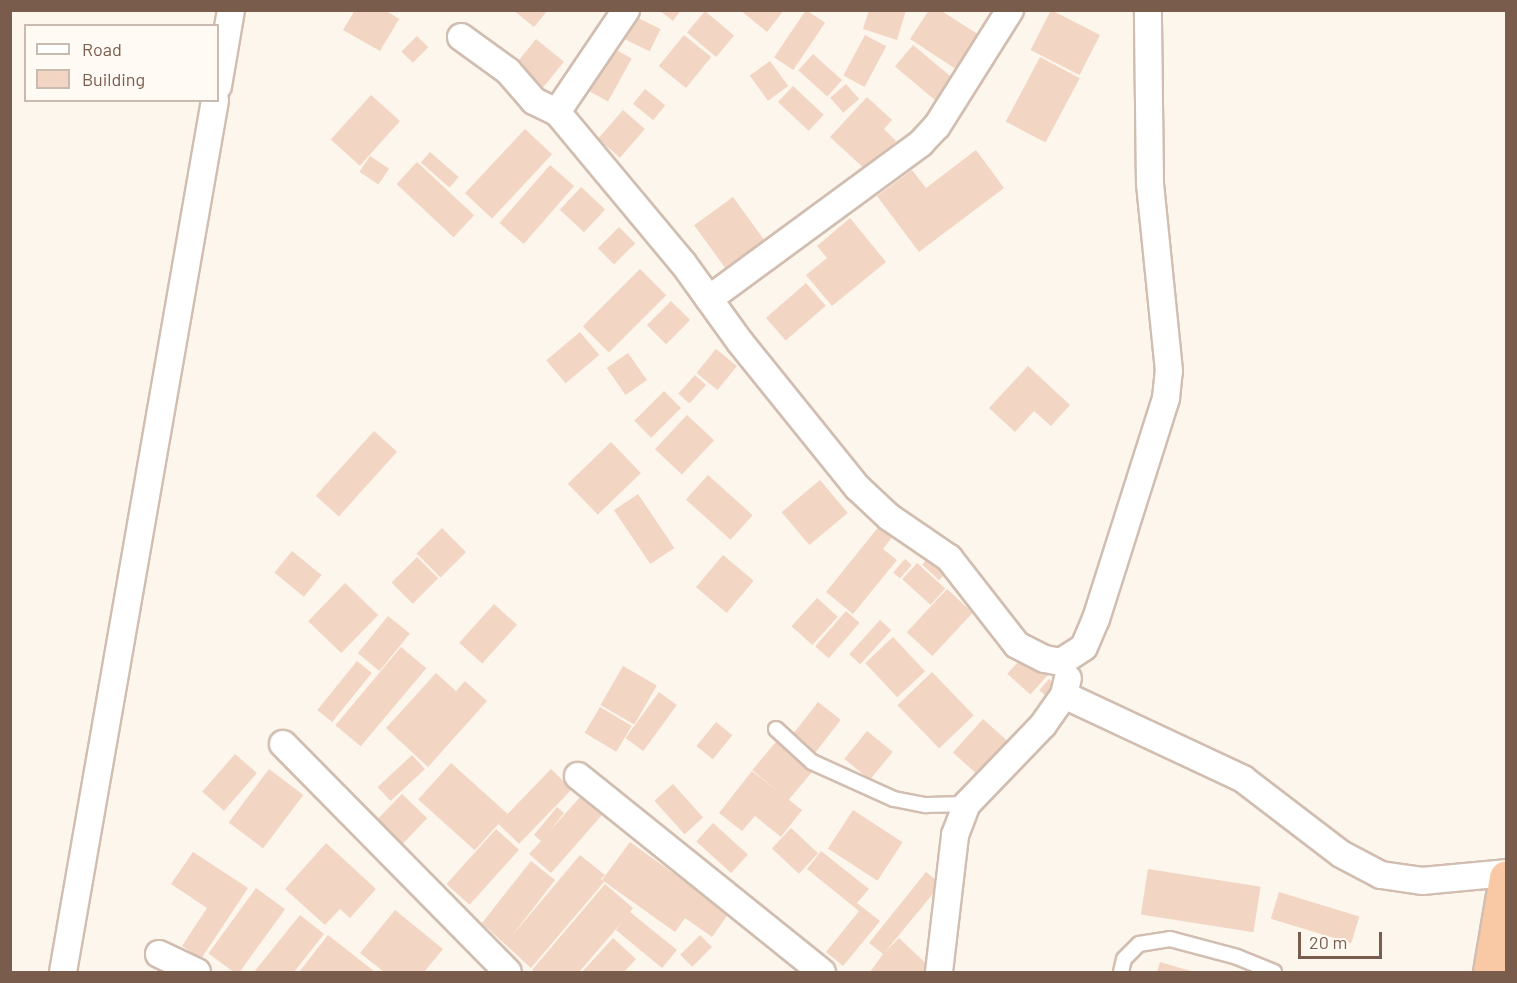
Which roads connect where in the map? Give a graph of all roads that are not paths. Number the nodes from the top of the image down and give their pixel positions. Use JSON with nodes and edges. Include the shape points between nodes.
{"nodes":[{"id":1,"x":231,"y":10,"type":"edge"},
{"id":2,"x":626,"y":10,"type":"edge"},
{"id":3,"x":1010,"y":10,"type":"edge"},
{"id":4,"x":1148,"y":10,"type":"edge"},
{"id":5,"x":461,"y":37,"type":"dead end"},
{"id":6,"x":219,"y":80,"type":"edge"},
{"id":7,"x":215,"y":102,"type":"edge"},
{"id":8,"x":557,"y":112,"type":"junction"},
{"id":9,"x":709,"y":299,"type":"junction"},
{"id":10,"x":1073,"y":657,"type":"junction"},
{"id":11,"x":1064,"y":695,"type":"junction"},
{"id":12,"x":776,"y":729,"type":"dead end"},
{"id":13,"x":284,"y":744,"type":"dead end"},
{"id":14,"x":578,"y":776,"type":"dead end"},
{"id":15,"x":967,"y":804,"type":"junction"},
{"id":16,"x":1506,"y":875,"type":"edge"},
{"id":17,"x":159,"y":954,"type":"dead end"},
{"id":18,"x":63,"y":972,"type":"edge"},
{"id":19,"x":197,"y":972,"type":"edge"},
{"id":20,"x":508,"y":972,"type":"edge"},
{"id":21,"x":822,"y":972,"type":"edge"},
{"id":22,"x":939,"y":972,"type":"edge"},
{"id":23,"x":1120,"y":972,"type":"edge"},
{"id":24,"x":1274,"y":972,"type":"edge"},
{"id":25,"x":1490,"y":972,"type":"edge"}],
"edges":[{"from":1,"to":6,"type":"street"},
{"from":2,"to":8,"type":"street"},
{"from":3,"to":9,"type":"street","via":[[937,126],[921,143]]},
{"from":4,"to":10,"type":"street","via":[[1150,184],[1168,370],[1166,398],[1096,619],[1083,648]]},
{"from":5,"to":8,"type":"street","via":[[508,71],[534,101]]},
{"from":7,"to":18,"type":"street"},
{"from":8,"to":9,"type":"street"},
{"from":9,"to":10,"type":"street","via":[[858,488],[889,517],[949,558],[1017,645],[1046,659],[1061,662]]},
{"from":10,"to":11,"type":"street"},
{"from":11,"to":15,"type":"street","via":[[1043,725]]},
{"from":11,"to":16,"type":"street","via":[[1244,779],[1341,854],[1381,875],[1422,880]]},
{"from":12,"to":15,"type":"lane","via":[[812,762],[894,799],[926,805]]},
{"from":13,"to":20,"type":"street"},
{"from":14,"to":21,"type":"street"},
{"from":15,"to":22,"type":"street","via":[[955,835]]},
{"from":16,"to":25,"type":"highway"},
{"from":17,"to":19,"type":"street"},
{"from":23,"to":24,"type":"lane","via":[[1124,959],[1139,944],[1170,939],[1237,957]]}]}
